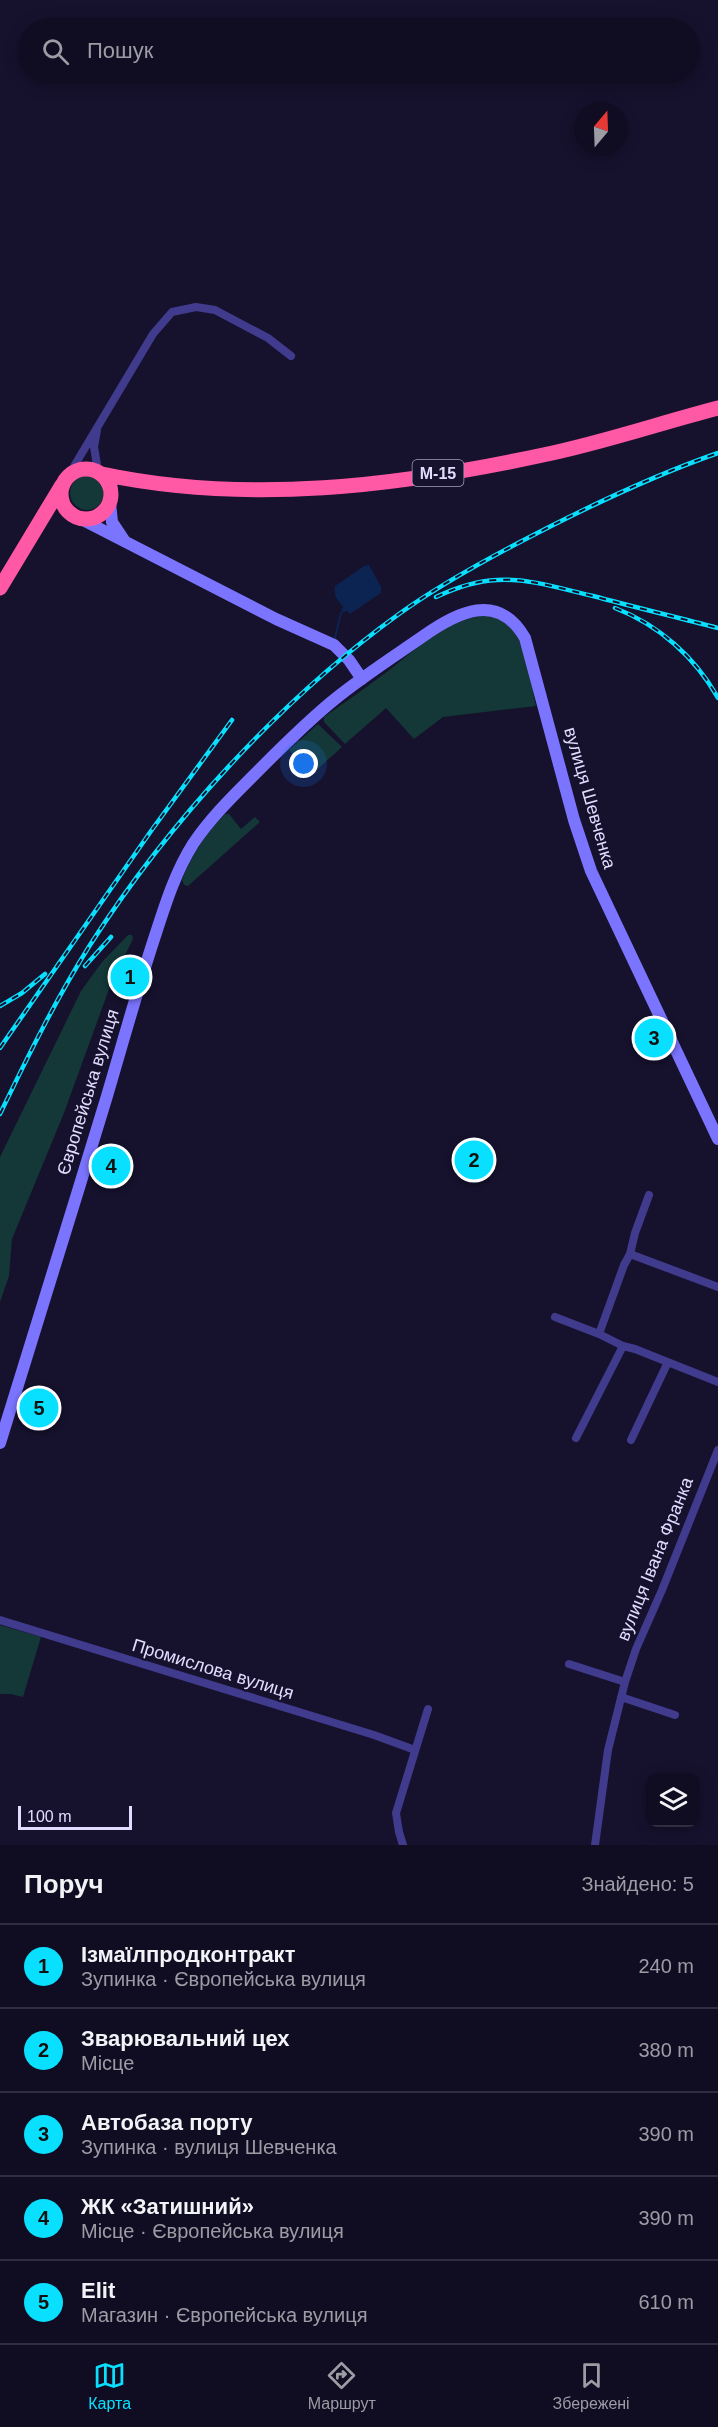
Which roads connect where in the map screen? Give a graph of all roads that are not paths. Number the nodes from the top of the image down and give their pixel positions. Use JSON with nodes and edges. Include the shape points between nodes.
{"nodes":[{"id":1,"x":291,"y":356,"type":"dead end"},
{"id":2,"x":718,"y":408,"type":"edge"},
{"id":3,"x":99,"y":423,"type":"junction"},
{"id":4,"x":100,"y":472,"type":"junction"},
{"id":5,"x":65,"y":480,"type":"junction"},
{"id":6,"x":152,"y":482,"type":"junction"},
{"id":7,"x":110,"y":502,"type":"junction"},
{"id":8,"x":77,"y":517,"type":"junction"},
{"id":9,"x":32,"y":538,"type":"junction"},
{"id":10,"x":129,"y":544,"type":"junction"},
{"id":11,"x":0,"y":588,"type":"edge"},
{"id":12,"x":362,"y":679,"type":"junction"},
{"id":13,"x":718,"y":1139,"type":"edge"},
{"id":14,"x":650,"y":1195,"type":"dead end"},
{"id":15,"x":630,"y":1254,"type":"junction"},
{"id":16,"x":718,"y":1287,"type":"edge"},
{"id":17,"x":555,"y":1317,"type":"dead end"},
{"id":18,"x":599,"y":1334,"type":"junction"},
{"id":19,"x":623,"y":1346,"type":"junction"},
{"id":20,"x":668,"y":1362,"type":"junction"},
{"id":21,"x":718,"y":1382,"type":"edge"},
{"id":22,"x":576,"y":1438,"type":"dead end"},
{"id":23,"x":632,"y":1440,"type":"dead end"},
{"id":24,"x":0,"y":1443,"type":"edge"},
{"id":25,"x":718,"y":1450,"type":"edge"},
{"id":26,"x":0,"y":1620,"type":"edge"},
{"id":27,"x":569,"y":1664,"type":"dead end"},
{"id":28,"x":625,"y":1682,"type":"junction"},
{"id":29,"x":621,"y":1697,"type":"junction"},
{"id":30,"x":428,"y":1709,"type":"dead end"},
{"id":31,"x":675,"y":1714,"type":"dead end"},
{"id":32,"x":415,"y":1750,"type":"junction"},
{"id":33,"x":403,"y":1845,"type":"edge"},
{"id":34,"x":595,"y":1845,"type":"edge"}],
"edges":[{"from":1,"to":3,"type":"street","via":[[268,338],[215,310],[196,307],[172,312],[153,334]]},
{"from":2,"to":6,"type":"highway","number":"М-15","via":[[544,455],[391,482],[306,490],[216,489]]},
{"from":3,"to":4,"type":"street","via":[[94,447]]},
{"from":3,"to":5,"type":"street"},
{"from":4,"to":5,"type":"highway","number":"М-15","via":[[84,468]]},
{"from":4,"to":6,"type":"highway","number":"М-15"},
{"from":4,"to":7,"type":"highway","via":[[111,486]]},
{"from":5,"to":8,"type":"highway","via":[[62,501]]},
{"from":5,"to":9,"type":"highway","number":"М-15"},
{"from":6,"to":7,"type":"highway","number":"М-15","via":[[132,485]]},
{"from":7,"to":8,"type":"highway","number":"М-15","via":[[95,518]]},
{"from":7,"to":10,"type":"main road","via":[[116,531]]},
{"from":8,"to":9,"type":"highway","number":"М-15","via":[[50,520]]},
{"from":8,"to":10,"type":"main road"},
{"from":9,"to":11,"type":"highway","number":"М-15"},
{"from":10,"to":12,"type":"main road","via":[[334,645]]},
{"from":12,"to":13,"type":"main road","name":"вулиця Шевченка","via":[[428,633],[469,611],[489,609],[518,625],[538,677],[591,871]]},
{"from":12,"to":24,"type":"main road","name":"Європейська вулиця","via":[[284,744],[229,801],[201,834],[179,869],[130,1014]]},
{"from":14,"to":15,"type":"street"},
{"from":15,"to":16,"type":"street"},
{"from":15,"to":18,"type":"street"},
{"from":17,"to":18,"type":"street"},
{"from":18,"to":19,"type":"street"},
{"from":19,"to":20,"type":"street"},
{"from":19,"to":22,"type":"street"},
{"from":20,"to":21,"type":"street"},
{"from":20,"to":23,"type":"street"},
{"from":25,"to":28,"type":"street","name":"вулиця Івана Франка"},
{"from":26,"to":32,"type":"street","name":"Промислова вулиця"},
{"from":27,"to":28,"type":"street"},
{"from":28,"to":29,"type":"street","name":"вулиця Івана Франка"},
{"from":29,"to":31,"type":"street"},
{"from":29,"to":34,"type":"street","name":"вулиця Івана Франка","via":[[608,1750]]},
{"from":30,"to":32,"type":"street"},
{"from":32,"to":33,"type":"street","via":[[396,1813]]}]}
